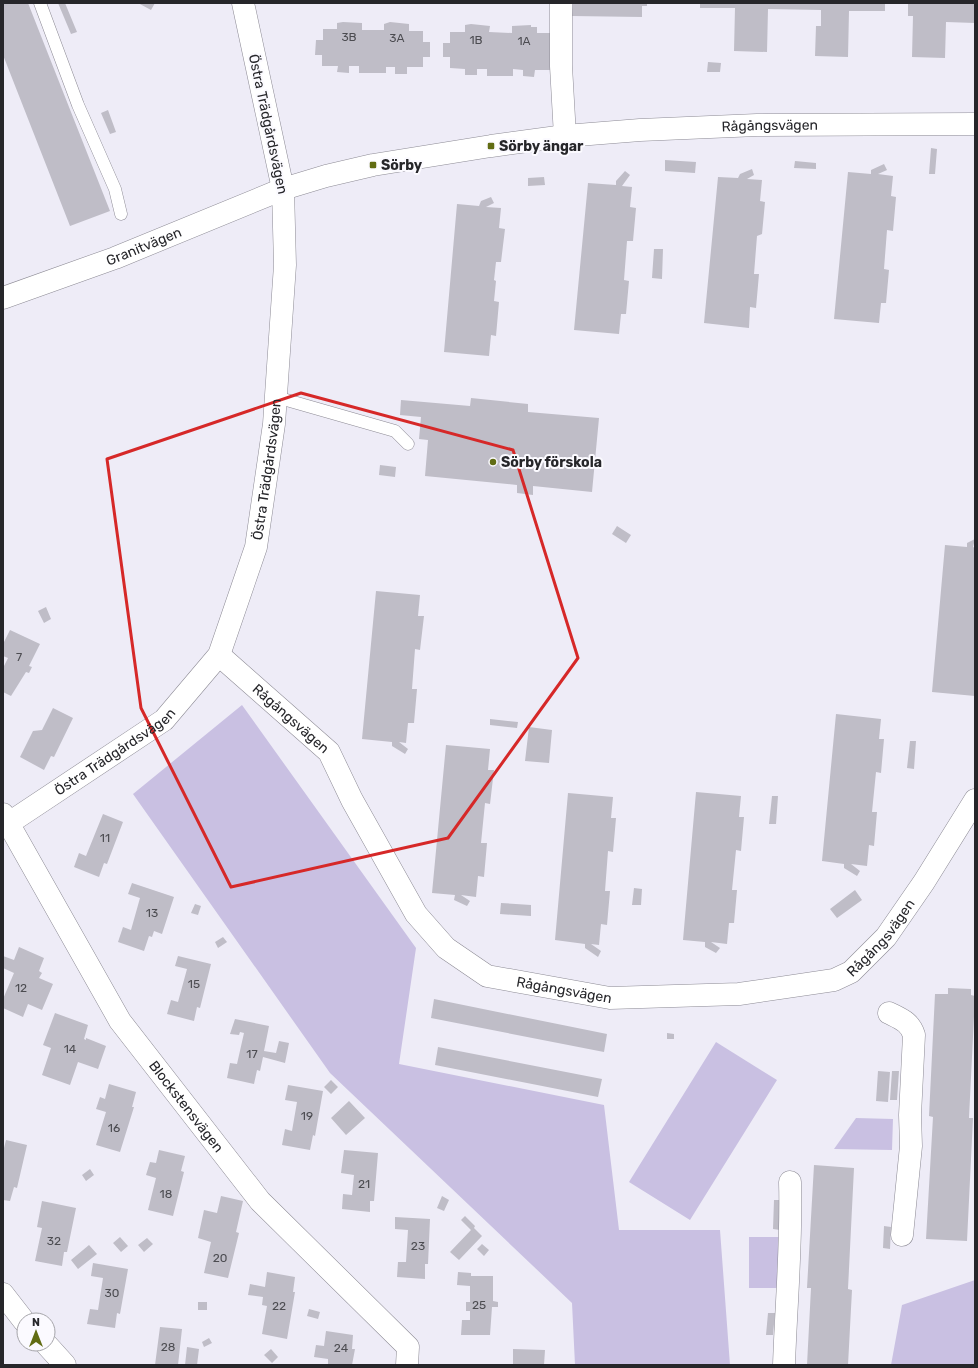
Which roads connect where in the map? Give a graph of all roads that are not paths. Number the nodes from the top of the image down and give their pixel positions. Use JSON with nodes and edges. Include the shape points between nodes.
{"nodes":[{"id":1,"x":40,"y":3,"type":"edge"},
{"id":2,"x":243,"y":3,"type":"edge"},
{"id":3,"x":561,"y":3,"type":"edge"},
{"id":4,"x":975,"y":124,"type":"edge"},
{"id":5,"x":565,"y":136,"type":"junction"},
{"id":6,"x":283,"y":189,"type":"junction"},
{"id":7,"x":121,"y":214,"type":"dead end"},
{"id":8,"x":6,"y":295,"type":"edge"},
{"id":9,"x":276,"y":397,"type":"junction"},
{"id":10,"x":408,"y":444,"type":"dead end"},
{"id":11,"x":219,"y":655,"type":"junction"},
{"id":12,"x":975,"y":800,"type":"edge"},
{"id":13,"x":5,"y":822,"type":"edge"},
{"id":14,"x":889,"y":1013,"type":"dead end"},
{"id":15,"x":790,"y":1182,"type":"dead end"},
{"id":16,"x":902,"y":1235,"type":"dead end"},
{"id":17,"x":3,"y":1294,"type":"edge"},
{"id":18,"x":17,"y":1312,"type":"edge"},
{"id":19,"x":53,"y":1352,"type":"edge"},
{"id":20,"x":65,"y":1365,"type":"edge"},
{"id":21,"x":407,"y":1365,"type":"edge"},
{"id":22,"x":784,"y":1365,"type":"edge"}],
"edges":[{"from":1,"to":7,"type":"lane","via":[[78,105],[115,189]]},
{"from":2,"to":6,"type":"street","name":"Östra Trädgårdsvägen"},
{"from":3,"to":5,"type":"street"},
{"from":4,"to":5,"type":"street","name":"Rågångsvägen","via":[[757,125]]},
{"from":5,"to":6,"type":"street","name":"Rågångsvägen","via":[[373,165]]},
{"from":6,"to":8,"type":"street","name":"Granitvägen","via":[[115,258]]},
{"from":6,"to":9,"type":"street","name":"Östra Trädgårdsvägen","via":[[285,265]]},
{"from":9,"to":10,"type":"lane","via":[[395,431]]},
{"from":9,"to":11,"type":"street","name":"Östra Trädgårdsvägen","via":[[256,547]]},
{"from":11,"to":12,"type":"street","name":"Rågångsvägen","via":[[329,752],[352,800],[416,914],[446,948],[486,976],[610,998],[739,994],[834,980],[850,972],[886,937]]},
{"from":11,"to":13,"type":"street","name":"Östra Trädgårdsvägen","via":[[164,720]]},
{"from":13,"to":21,"type":"street","name":"Blockstensvägen","via":[[120,1021],[260,1201],[408,1347]]},
{"from":14,"to":16,"type":"street","via":[[911,1026],[914,1035],[910,1146]]},
{"from":15,"to":22,"type":"street","via":[[790,1270]]},
{"from":17,"to":18,"type":"street"},
{"from":19,"to":20,"type":"street"}]}
